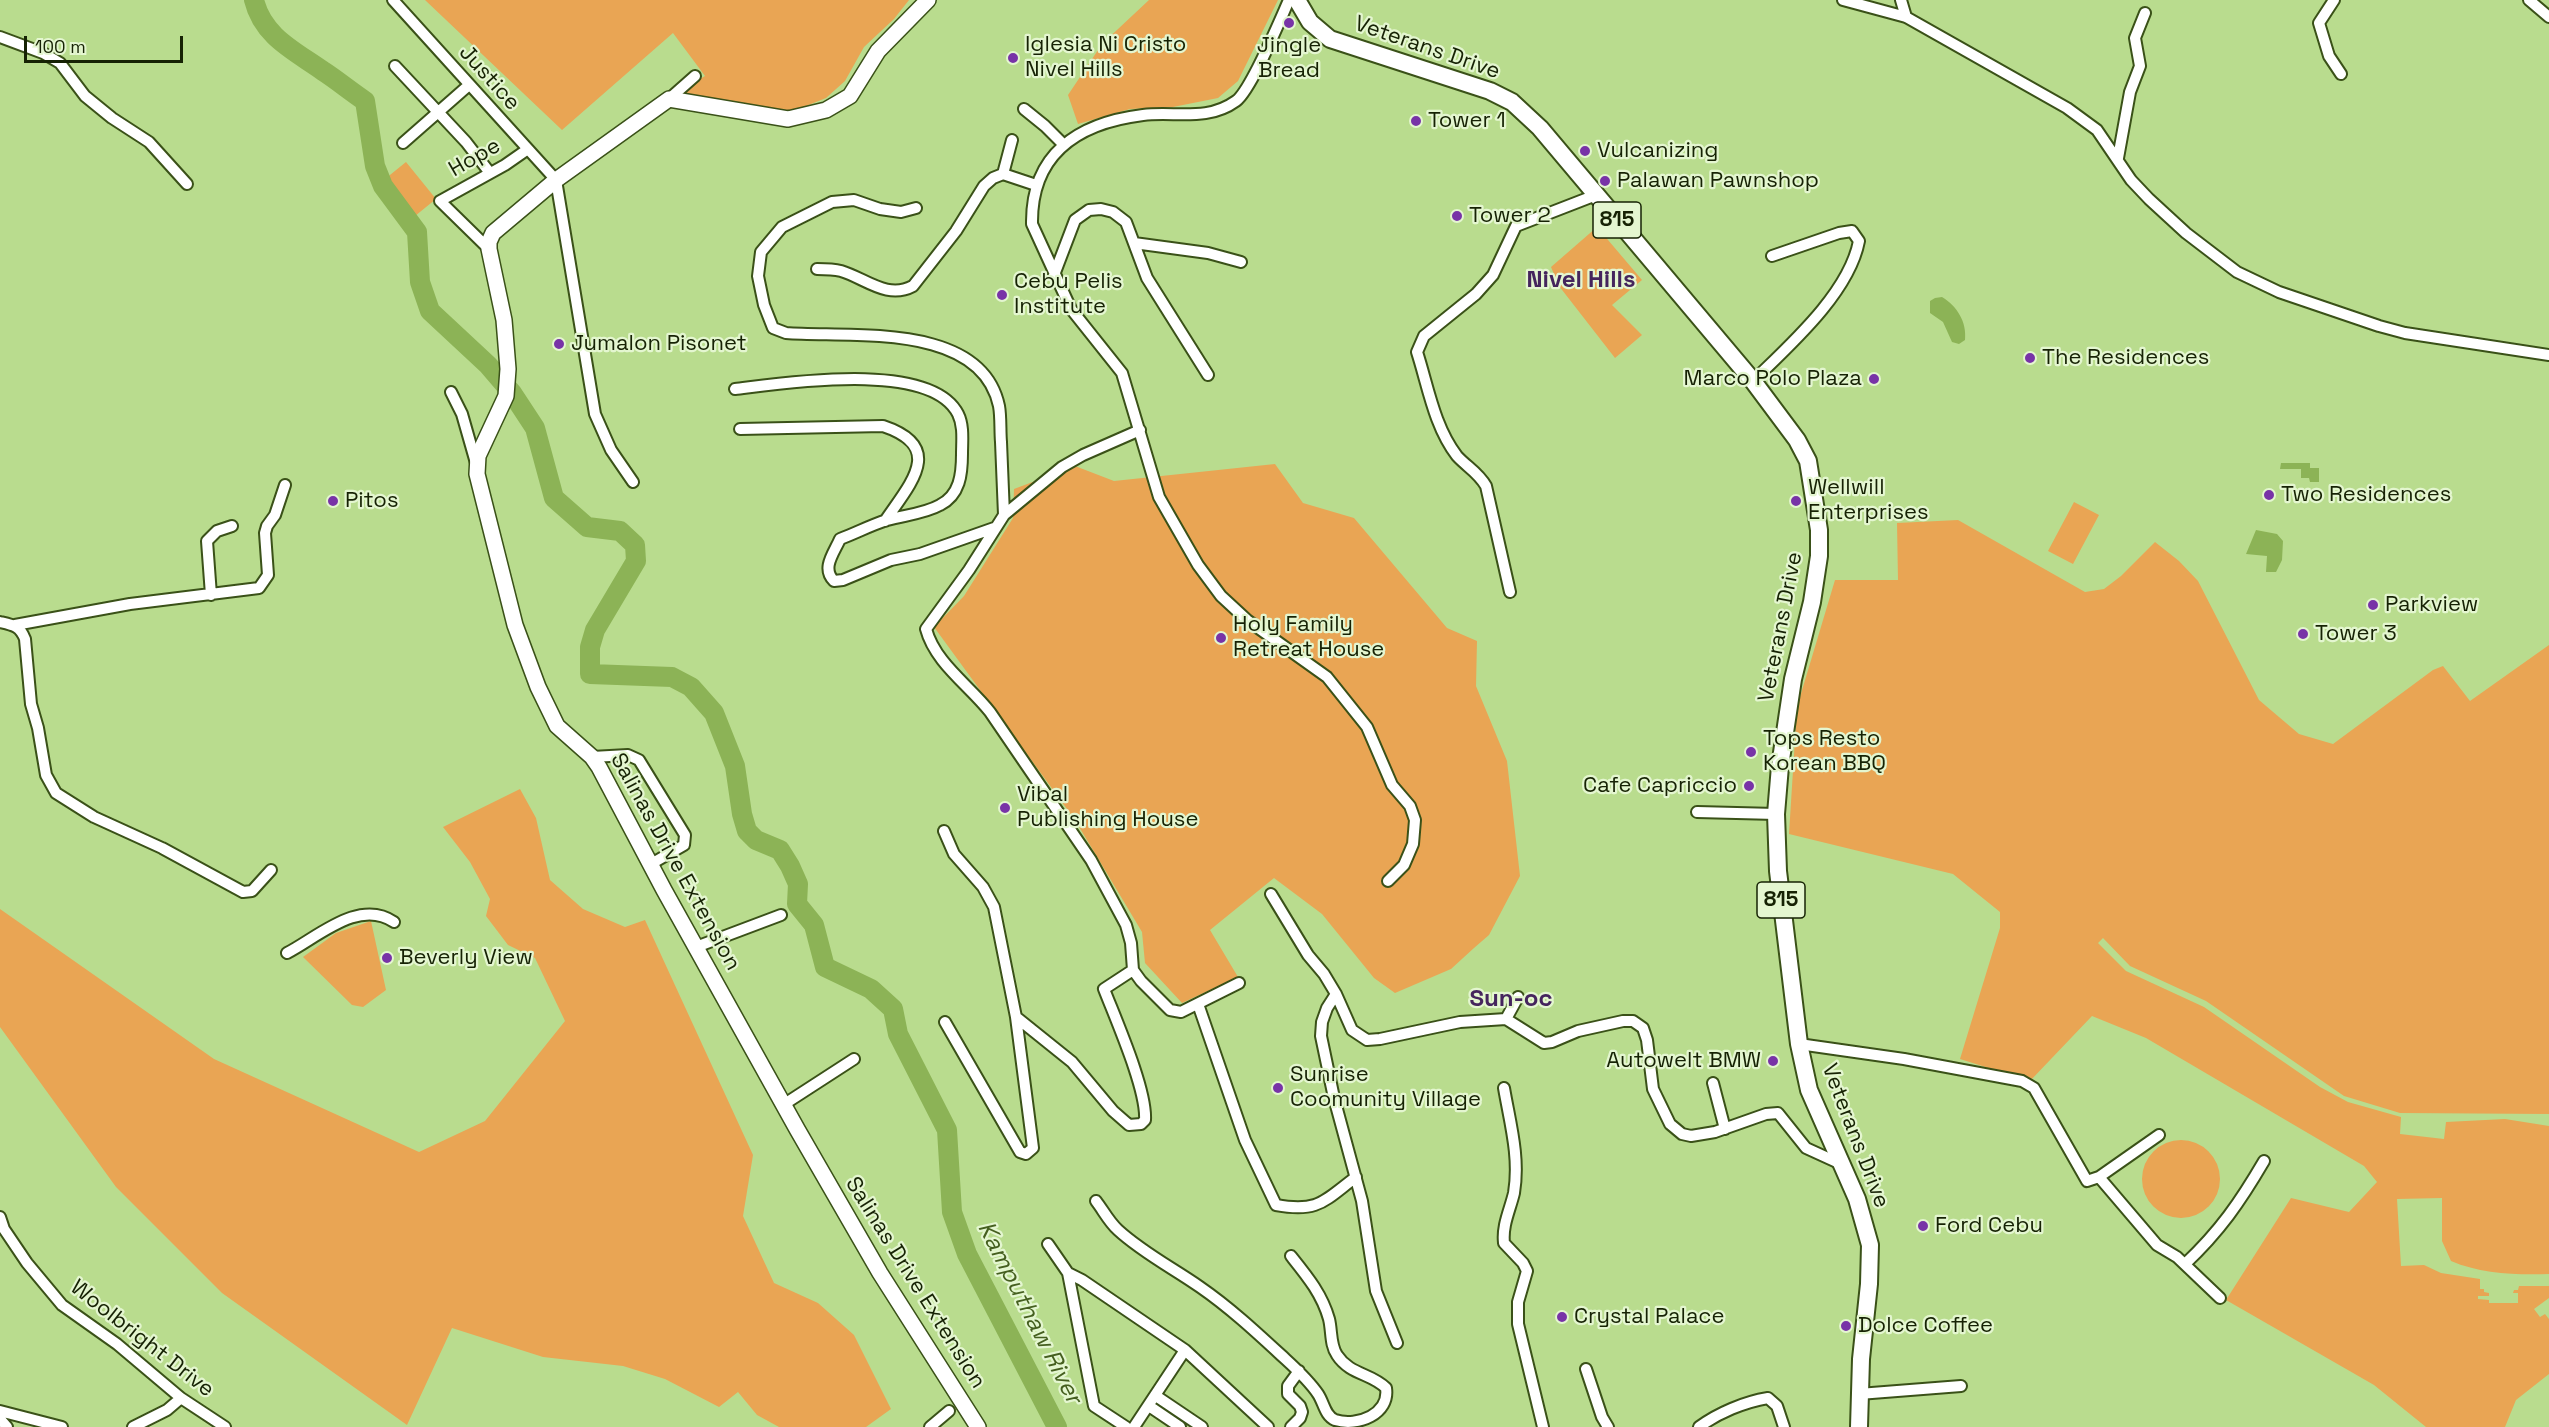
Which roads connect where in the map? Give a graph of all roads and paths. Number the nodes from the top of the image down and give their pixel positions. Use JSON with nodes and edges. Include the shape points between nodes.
{"nodes":[{"id":1,"x":393,"y":0,"type":"edge"},
{"id":2,"x":928,"y":0,"type":"edge"},
{"id":3,"x":1290,"y":0,"type":"edge"},
{"id":4,"x":1297,"y":0,"type":"edge"},
{"id":5,"x":1843,"y":0,"type":"edge"},
{"id":6,"x":1901,"y":0,"type":"edge"},
{"id":7,"x":2343,"y":0,"type":"edge"},
{"id":8,"x":2529,"y":0,"type":"edge"},
{"id":9,"x":2331,"y":4,"type":"edge"},
{"id":10,"x":2145,"y":13,"type":"dead end"},
{"id":11,"x":1906,"y":17,"type":"junction"},
{"id":12,"x":2549,"y":17,"type":"edge"},
{"id":13,"x":0,"y":37,"type":"edge"},
{"id":14,"x":395,"y":66,"type":"dead end"},
{"id":15,"x":2342,"y":75,"type":"dead end"},
{"id":16,"x":695,"y":76,"type":"dead end"},
{"id":17,"x":469,"y":84,"type":"junction"},
{"id":18,"x":669,"y":99,"type":"junction"},
{"id":19,"x":1024,"y":109,"type":"dead end"},
{"id":20,"x":437,"y":114,"type":"junction"},
{"id":21,"x":1012,"y":140,"type":"dead end"},
{"id":22,"x":403,"y":143,"type":"dead end"},
{"id":23,"x":1063,"y":144,"type":"junction"},
{"id":24,"x":528,"y":148,"type":"junction"},
{"id":25,"x":2118,"y":158,"type":"junction"},
{"id":26,"x":490,"y":173,"type":"junction"},
{"id":27,"x":1003,"y":174,"type":"junction"},
{"id":28,"x":556,"y":180,"type":"junction"},
{"id":29,"x":187,"y":184,"type":"dead end"},
{"id":30,"x":1036,"y":185,"type":"junction"},
{"id":31,"x":1596,"y":195,"type":"junction"},
{"id":32,"x":916,"y":208,"type":"dead end"},
{"id":33,"x":1134,"y":243,"type":"junction"},
{"id":34,"x":489,"y":249,"type":"junction"},
{"id":35,"x":1772,"y":256,"type":"dead end"},
{"id":36,"x":1240,"y":262,"type":"dead end"},
{"id":37,"x":817,"y":269,"type":"dead end"},
{"id":38,"x":1054,"y":275,"type":"junction"},
{"id":39,"x":2549,"y":355,"type":"edge"},
{"id":40,"x":1208,"y":375,"type":"dead end"},
{"id":41,"x":1753,"y":381,"type":"junction"},
{"id":42,"x":735,"y":389,"type":"dead end"},
{"id":43,"x":451,"y":392,"type":"dead end"},
{"id":44,"x":740,"y":429,"type":"dead end"},
{"id":45,"x":1140,"y":430,"type":"junction"},
{"id":46,"x":476,"y":464,"type":"junction"},
{"id":47,"x":633,"y":482,"type":"dead end"},
{"id":48,"x":285,"y":485,"type":"dead end"},
{"id":49,"x":1004,"y":516,"type":"junction"},
{"id":50,"x":885,"y":521,"type":"junction"},
{"id":51,"x":232,"y":526,"type":"dead end"},
{"id":52,"x":994,"y":528,"type":"junction"},
{"id":53,"x":1510,"y":592,"type":"dead end"},
{"id":54,"x":211,"y":595,"type":"junction"},
{"id":55,"x":0,"y":622,"type":"edge"},
{"id":56,"x":15,"y":625,"type":"junction"},
{"id":57,"x":592,"y":757,"type":"junction"},
{"id":58,"x":1697,"y":812,"type":"dead end"},
{"id":59,"x":1776,"y":814,"type":"junction"},
{"id":60,"x":944,"y":831,"type":"dead end"},
{"id":61,"x":651,"y":864,"type":"junction"},
{"id":62,"x":272,"y":870,"type":"dead end"},
{"id":63,"x":1388,"y":881,"type":"dead end"},
{"id":64,"x":1271,"y":894,"type":"dead end"},
{"id":65,"x":781,"y":915,"type":"dead end"},
{"id":66,"x":394,"y":922,"type":"dead end"},
{"id":67,"x":696,"y":947,"type":"junction"},
{"id":68,"x":287,"y":953,"type":"dead end"},
{"id":69,"x":1134,"y":970,"type":"junction"},
{"id":70,"x":1239,"y":983,"type":"dead end"},
{"id":71,"x":1336,"y":994,"type":"junction"},
{"id":72,"x":1518,"y":997,"type":"dead end"},
{"id":73,"x":1198,"y":1004,"type":"junction"},
{"id":74,"x":1016,"y":1017,"type":"junction"},
{"id":75,"x":1506,"y":1019,"type":"junction"},
{"id":76,"x":945,"y":1022,"type":"dead end"},
{"id":77,"x":1799,"y":1044,"type":"junction"},
{"id":78,"x":854,"y":1059,"type":"dead end"},
{"id":79,"x":1713,"y":1083,"type":"dead end"},
{"id":80,"x":1504,"y":1088,"type":"dead end"},
{"id":81,"x":783,"y":1105,"type":"junction"},
{"id":82,"x":1725,"y":1129,"type":"junction"},
{"id":83,"x":2159,"y":1135,"type":"dead end"},
{"id":84,"x":2264,"y":1161,"type":"dead end"},
{"id":85,"x":1841,"y":1164,"type":"junction"},
{"id":86,"x":1356,"y":1177,"type":"junction"},
{"id":87,"x":2099,"y":1177,"type":"junction"},
{"id":88,"x":1096,"y":1201,"type":"dead end"},
{"id":89,"x":0,"y":1217,"type":"edge"},
{"id":90,"x":1048,"y":1244,"type":"dead end"},
{"id":91,"x":1292,"y":1256,"type":"dead end"},
{"id":92,"x":2185,"y":1264,"type":"junction"},
{"id":93,"x":1068,"y":1273,"type":"junction"},
{"id":94,"x":2220,"y":1298,"type":"dead end"},
{"id":95,"x":1397,"y":1343,"type":"dead end"},
{"id":96,"x":1185,"y":1350,"type":"junction"},
{"id":97,"x":1586,"y":1369,"type":"dead end"},
{"id":98,"x":1299,"y":1371,"type":"junction"},
{"id":99,"x":1961,"y":1386,"type":"dead end"},
{"id":100,"x":1859,"y":1394,"type":"junction"},
{"id":101,"x":1156,"y":1395,"type":"junction"},
{"id":102,"x":181,"y":1398,"type":"junction"},
{"id":103,"x":1149,"y":1406,"type":"junction"},
{"id":104,"x":0,"y":1411,"type":"edge"},
{"id":105,"x":949,"y":1411,"type":"dead end"},
{"id":106,"x":0,"y":1419,"type":"edge"},
{"id":107,"x":7,"y":1427,"type":"edge"},
{"id":108,"x":62,"y":1427,"type":"edge"},
{"id":109,"x":133,"y":1427,"type":"edge"},
{"id":110,"x":225,"y":1427,"type":"edge"},
{"id":111,"x":930,"y":1427,"type":"edge"},
{"id":112,"x":978,"y":1427,"type":"edge"},
{"id":113,"x":1126,"y":1427,"type":"edge"},
{"id":114,"x":1134,"y":1427,"type":"edge"},
{"id":115,"x":1180,"y":1427,"type":"edge"},
{"id":116,"x":1202,"y":1427,"type":"edge"},
{"id":117,"x":1268,"y":1427,"type":"edge"},
{"id":118,"x":1291,"y":1427,"type":"edge"},
{"id":119,"x":1543,"y":1427,"type":"edge"},
{"id":120,"x":1608,"y":1427,"type":"edge"},
{"id":121,"x":1699,"y":1427,"type":"edge"},
{"id":122,"x":1784,"y":1427,"type":"edge"},
{"id":123,"x":1859,"y":1427,"type":"edge"}],
"edges":[{"from":1,"to":17,"type":"street","name":"Justice"},
{"from":2,"to":18,"type":"street","via":[[878,51],[850,96],[826,110],[788,119]]},
{"from":3,"to":23,"type":"street","via":[[1249,84],[1236,102],[1205,115],[1143,115],[1101,124]]},
{"from":4,"to":31,"type":"main road","name":"Veterans Drive","number":"815","via":[[1310,22],[1330,39],[1490,91],[1512,102],[1540,128]]},
{"from":5,"to":11,"type":"street"},
{"from":6,"to":11,"type":"street"},
{"from":7,"to":9,"type":"street"},
{"from":8,"to":12,"type":"street"},
{"from":9,"to":15,"type":"street","via":[[2319,23],[2330,56]]},
{"from":10,"to":25,"type":"street","via":[[2134,38],[2140,66],[2130,92]]},
{"from":11,"to":25,"type":"street","via":[[2067,108],[2097,130]]},
{"from":13,"to":29,"type":"street","via":[[43,52],[60,63],[85,96],[149,142]]},
{"from":14,"to":20,"type":"street"},
{"from":16,"to":18,"type":"street"},
{"from":17,"to":20,"type":"street"},
{"from":17,"to":24,"type":"street","name":"Justice"},
{"from":18,"to":28,"type":"street"},
{"from":19,"to":23,"type":"street"},
{"from":20,"to":22,"type":"street"},
{"from":20,"to":26,"type":"street"},
{"from":21,"to":27,"type":"street"},
{"from":23,"to":30,"type":"street","via":[[1047,162]]},
{"from":24,"to":26,"type":"street","name":"Hope"},
{"from":24,"to":28,"type":"street","name":"Justice"},
{"from":25,"to":39,"type":"street","via":[[2131,180],[2186,234],[2237,272],[2278,292],[2405,333]]},
{"from":26,"to":34,"type":"street","name":"Hope","via":[[440,201]]},
{"from":27,"to":30,"type":"street"},
{"from":27,"to":37,"type":"street","via":[[984,186],[956,231],[913,286],[904,291],[879,287],[840,270]]},
{"from":28,"to":34,"type":"street","via":[[493,234]]},
{"from":28,"to":47,"type":"street","via":[[595,414],[611,450]]},
{"from":30,"to":38,"type":"street","via":[[1032,224]]},
{"from":31,"to":41,"type":"main road","name":"Veterans Drive","number":"815"},
{"from":31,"to":53,"type":"street","via":[[1516,226],[1493,275],[1424,336],[1417,352],[1440,425],[1458,457],[1478,473],[1486,486]]},
{"from":32,"to":49,"type":"street","via":[[901,212],[854,200],[832,202],[782,227],[761,252],[758,276],[764,305],[773,328],[786,333],[894,336],[950,351],[980,369],[999,407]]},
{"from":33,"to":36,"type":"street","via":[[1208,253]]},
{"from":33,"to":38,"type":"street","via":[[1126,222],[1113,212],[1089,210],[1075,220]]},
{"from":33,"to":40,"type":"street","via":[[1146,278]]},
{"from":34,"to":46,"type":"street","via":[[504,320],[508,369],[506,396]]},
{"from":35,"to":41,"type":"street","via":[[1839,233],[1852,231],[1859,241],[1845,280]]},
{"from":38,"to":45,"type":"street","via":[[1071,309],[1122,373]]},
{"from":41,"to":59,"type":"main road","name":"Veterans Drive","number":"815","via":[[1808,460],[1819,530],[1820,556],[1786,717]]},
{"from":42,"to":50,"type":"street","via":[[886,380],[914,384],[951,403],[962,426],[962,475],[954,495],[940,505]]},
{"from":43,"to":46,"type":"street","via":[[462,414]]},
{"from":44,"to":50,"type":"street","via":[[883,426],[899,431],[914,442],[919,455],[917,469]]},
{"from":45,"to":49,"type":"street","via":[[1062,467]]},
{"from":45,"to":63,"type":"street","via":[[1159,497],[1198,565],[1221,596],[1247,620],[1327,677],[1367,727],[1392,785],[1410,806],[1415,820],[1413,844],[1404,865]]},
{"from":46,"to":57,"type":"street","name":"Salinas Drive Extension","via":[[515,625],[538,687],[557,726]]},
{"from":48,"to":54,"type":"street","via":[[265,532],[265,582],[259,588]]},
{"from":49,"to":52,"type":"street"},
{"from":50,"to":52,"type":"street","via":[[840,539],[827,566],[834,581]]},
{"from":51,"to":54,"type":"street","via":[[217,531],[207,541]]},
{"from":52,"to":69,"type":"street","via":[[926,629],[929,639],[960,681],[990,712],[1078,839],[1126,925]]},
{"from":54,"to":56,"type":"street","via":[[130,604]]},
{"from":55,"to":56,"type":"street"},
{"from":56,"to":62,"type":"street","via":[[25,639],[31,704],[46,775],[56,793],[94,818],[162,848],[243,892],[252,891]]},
{"from":57,"to":61,"type":"street","name":"Salinas Drive Extension"},
{"from":57,"to":61,"type":"street","via":[[628,755],[639,760],[684,835],[684,845]]},
{"from":58,"to":59,"type":"street"},
{"from":59,"to":77,"type":"main road","name":"Veterans Drive","number":"815","via":[[1778,871]]},
{"from":60,"to":74,"type":"street","via":[[954,854],[983,887],[994,907]]},
{"from":61,"to":67,"type":"street","name":"Salinas Drive Extension"},
{"from":64,"to":71,"type":"street"},
{"from":65,"to":67,"type":"street"},
{"from":66,"to":68,"type":"street","via":[[370,914],[350,917]]},
{"from":67,"to":81,"type":"street","name":"Salinas Drive Extension"},
{"from":69,"to":73,"type":"street","via":[[1170,1010],[1181,1012]]},
{"from":69,"to":74,"type":"street","via":[[1104,989],[1144,1105],[1145,1120],[1141,1124],[1129,1125],[1072,1062]]},
{"from":70,"to":73,"type":"street"},
{"from":71,"to":75,"type":"street","via":[[1352,1030],[1367,1040],[1460,1022]]},
{"from":71,"to":86,"type":"street","via":[[1322,1022],[1322,1036]]},
{"from":72,"to":75,"type":"street"},
{"from":73,"to":86,"type":"street","via":[[1245,1140],[1276,1205],[1307,1208],[1326,1200]]},
{"from":74,"to":76,"type":"street","via":[[1033,1148],[1026,1154],[1020,1152]]},
{"from":75,"to":82,"type":"street","via":[[1544,1043],[1578,1031],[1633,1021],[1643,1028],[1653,1089],[1670,1124],[1686,1136]]},
{"from":77,"to":85,"type":"main road","name":"Veterans Drive","number":"815","via":[[1809,1090]]},
{"from":77,"to":87,"type":"street","via":[[2022,1081],[2034,1088],[2087,1181]]},
{"from":78,"to":81,"type":"street"},
{"from":79,"to":82,"type":"street"},
{"from":80,"to":119,"type":"street","via":[[1516,1148],[1514,1193],[1503,1232],[1504,1243],[1527,1271],[1518,1302],[1518,1324]]},
{"from":81,"to":112,"type":"street","name":"Salinas Drive Extension","via":[[880,1273]]},
{"from":82,"to":85,"type":"street","via":[[1778,1113],[1806,1148]]},
{"from":83,"to":87,"type":"street"},
{"from":84,"to":92,"type":"street","via":[[2236,1208]]},
{"from":85,"to":100,"type":"main road","name":"Veterans Drive","number":"815","via":[[1857,1199],[1870,1245]]},
{"from":86,"to":95,"type":"street","via":[[1376,1291]]},
{"from":87,"to":92,"type":"street","via":[[2157,1245]]},
{"from":88,"to":98,"type":"street","via":[[1117,1229],[1236,1314]]},
{"from":89,"to":102,"type":"street","name":"Woolbright Drive","via":[[27,1263],[62,1305],[117,1344]]},
{"from":90,"to":93,"type":"street"},
{"from":91,"to":98,"type":"street","via":[[1316,1286],[1338,1358],[1359,1375],[1383,1385],[1386,1405],[1378,1414],[1360,1421],[1334,1420]]},
{"from":92,"to":94,"type":"street"},
{"from":93,"to":96,"type":"street"},
{"from":93,"to":113,"type":"street","via":[[1094,1406]]},
{"from":96,"to":101,"type":"street"},
{"from":96,"to":117,"type":"street"},
{"from":97,"to":120,"type":"street"},
{"from":98,"to":118,"type":"street","via":[[1288,1386],[1288,1394],[1302,1412]]},
{"from":99,"to":100,"type":"street"},
{"from":100,"to":123,"type":"main road","name":"Veterans Drive","number":"815"},
{"from":101,"to":103,"type":"street"},
{"from":101,"to":116,"type":"street"},
{"from":102,"to":109,"type":"street","via":[[167,1410]]},
{"from":102,"to":110,"type":"street","name":"Woolbright Drive"},
{"from":103,"to":114,"type":"street"},
{"from":103,"to":115,"type":"street"},
{"from":104,"to":108,"type":"street"},
{"from":105,"to":111,"type":"street"},
{"from":106,"to":107,"type":"street"},
{"from":121,"to":122,"type":"street","via":[[1713,1417],[1768,1398],[1777,1406]]}]}
